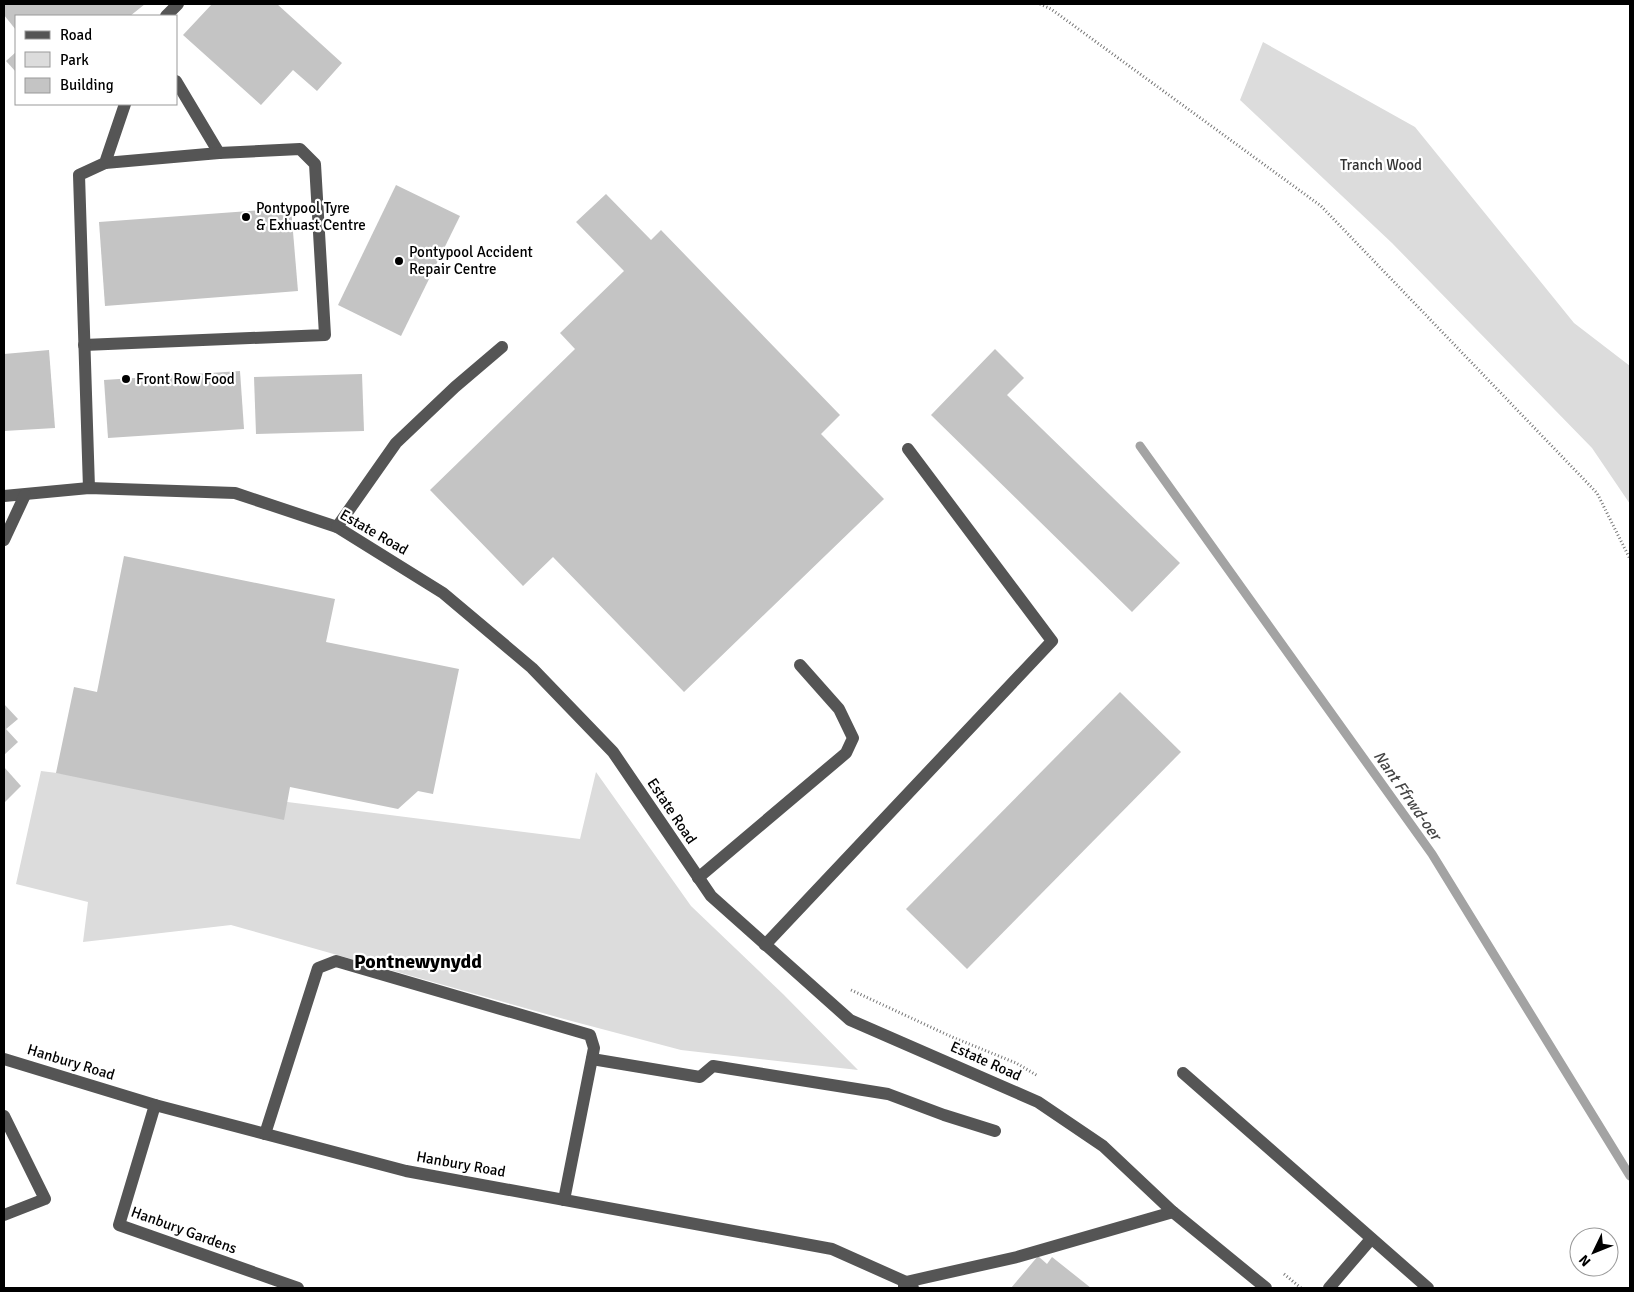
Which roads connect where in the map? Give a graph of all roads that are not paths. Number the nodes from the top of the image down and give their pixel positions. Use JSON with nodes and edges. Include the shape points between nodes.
{"nodes":[{"id":1,"x":178,"y":4,"type":"edge"},
{"id":2,"x":167,"y":15,"type":"edge"},
{"id":3,"x":178,"y":84,"type":"edge"},
{"id":4,"x":125,"y":105,"type":"edge"},
{"id":5,"x":219,"y":153,"type":"junction"},
{"id":6,"x":105,"y":163,"type":"junction"},
{"id":7,"x":84,"y":345,"type":"junction"},
{"id":8,"x":502,"y":347,"type":"dead end"},
{"id":9,"x":908,"y":449,"type":"dead end"},
{"id":10,"x":89,"y":488,"type":"junction"},
{"id":11,"x":25,"y":494,"type":"junction"},
{"id":12,"x":4,"y":496,"type":"edge"},
{"id":13,"x":338,"y":527,"type":"junction"},
{"id":14,"x":4,"y":540,"type":"edge"},
{"id":15,"x":800,"y":664,"type":"dead end"},
{"id":16,"x":698,"y":878,"type":"junction"},
{"id":17,"x":765,"y":944,"type":"junction"},
{"id":18,"x":4,"y":1059,"type":"edge"},
{"id":19,"x":592,"y":1059,"type":"junction"},
{"id":20,"x":1183,"y":1073,"type":"dead end"},
{"id":21,"x":155,"y":1105,"type":"junction"},
{"id":22,"x":4,"y":1116,"type":"edge"},
{"id":23,"x":995,"y":1131,"type":"dead end"},
{"id":24,"x":265,"y":1134,"type":"junction"},
{"id":25,"x":564,"y":1200,"type":"junction"},
{"id":26,"x":1173,"y":1212,"type":"junction"},
{"id":27,"x":4,"y":1215,"type":"edge"},
{"id":28,"x":1371,"y":1239,"type":"junction"},
{"id":29,"x":907,"y":1286,"type":"edge"},
{"id":30,"x":298,"y":1288,"type":"edge"},
{"id":31,"x":1266,"y":1288,"type":"edge"},
{"id":32,"x":1329,"y":1288,"type":"edge"},
{"id":33,"x":1428,"y":1288,"type":"edge"}],
"edges":[{"from":1,"to":2,"type":"street"},
{"from":3,"to":5,"type":"street"},
{"from":4,"to":6,"type":"street"},
{"from":5,"to":6,"type":"street"},
{"from":5,"to":7,"type":"street","via":[[300,149],[315,164],[325,335]]},
{"from":6,"to":7,"type":"street","via":[[79,175]]},
{"from":7,"to":10,"type":"street"},
{"from":8,"to":13,"type":"street","via":[[396,443]]},
{"from":9,"to":17,"type":"street","via":[[1052,641]]},
{"from":10,"to":11,"type":"street","name":"Estate Road"},
{"from":10,"to":13,"type":"street","name":"Estate Road","via":[[235,492]]},
{"from":11,"to":12,"type":"street","name":"Estate Road"},
{"from":11,"to":14,"type":"street"},
{"from":13,"to":16,"type":"street","name":"Estate Road","via":[[443,592],[532,668],[613,752]]},
{"from":15,"to":16,"type":"street","via":[[839,710],[853,738],[846,753]]},
{"from":16,"to":17,"type":"street","name":"Estate Road","via":[[711,896]]},
{"from":17,"to":26,"type":"street","name":"Estate Road","via":[[850,1020],[1038,1102],[1103,1146]]},
{"from":18,"to":21,"type":"street","name":"Hanbury Road"},
{"from":19,"to":23,"type":"street","via":[[700,1077],[713,1066],[888,1094]]},
{"from":19,"to":24,"type":"street","via":[[594,1048],[590,1036],[336,961],[318,968]]},
{"from":19,"to":25,"type":"street"},
{"from":20,"to":28,"type":"street"},
{"from":21,"to":24,"type":"street","name":"Hanbury Road"},
{"from":21,"to":30,"type":"street","name":"Hanbury Gardens","via":[[119,1225]]},
{"from":22,"to":27,"type":"street","via":[[45,1199]]},
{"from":24,"to":25,"type":"street","name":"Hanbury Road","via":[[406,1171]]},
{"from":25,"to":29,"type":"street","name":"Hanbury Road","via":[[832,1249]]},
{"from":26,"to":29,"type":"street"},
{"from":26,"to":31,"type":"street","name":"Estate Road"},
{"from":28,"to":32,"type":"street"},
{"from":28,"to":33,"type":"street"}]}
